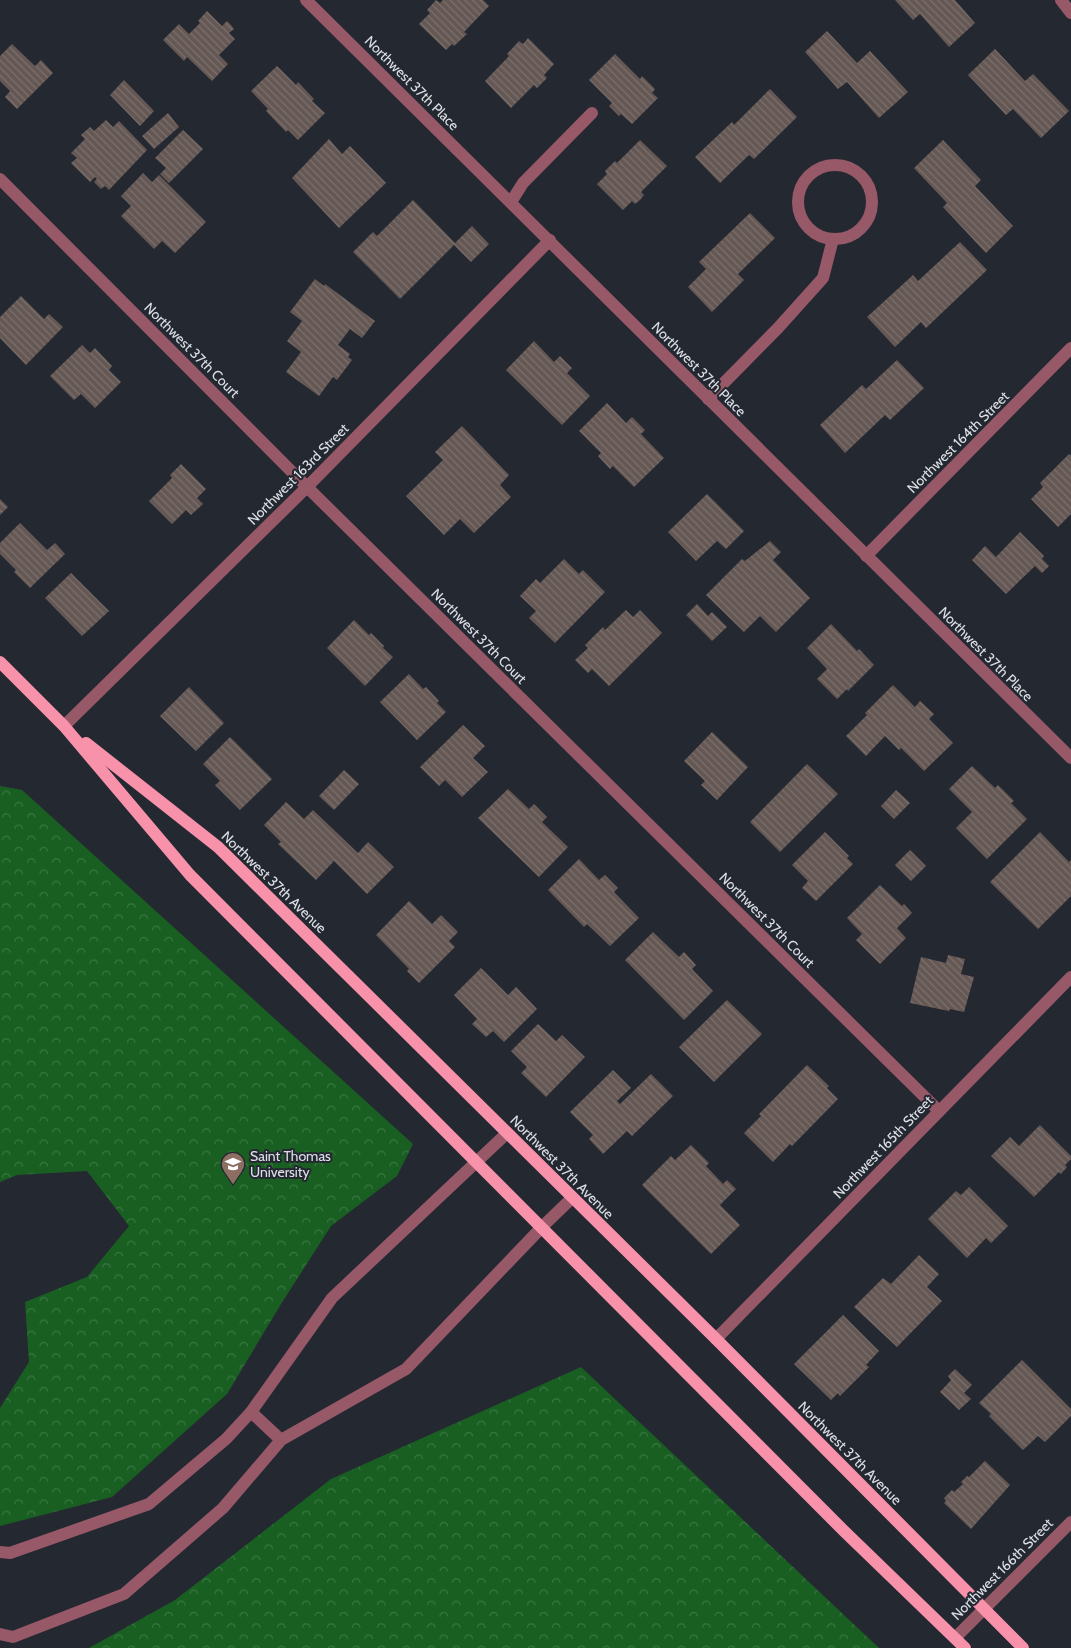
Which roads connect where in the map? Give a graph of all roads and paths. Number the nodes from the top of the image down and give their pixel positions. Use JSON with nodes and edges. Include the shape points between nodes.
{"nodes":[{"id":1,"x":306,"y":0,"type":"edge"},
{"id":2,"x":1061,"y":0,"type":"edge"},
{"id":3,"x":1071,"y":14,"type":"edge"},
{"id":4,"x":592,"y":113,"type":"dead end"},
{"id":5,"x":0,"y":179,"type":"edge"},
{"id":6,"x":511,"y":202,"type":"junction"},
{"id":7,"x":833,"y":239,"type":"junction"},
{"id":8,"x":550,"y":240,"type":"junction"},
{"id":9,"x":1071,"y":348,"type":"edge"},
{"id":10,"x":708,"y":400,"type":"junction"},
{"id":11,"x":307,"y":487,"type":"junction"},
{"id":12,"x":866,"y":556,"type":"junction"},
{"id":13,"x":0,"y":662,"type":"edge"},
{"id":14,"x":64,"y":726,"type":"junction"},
{"id":15,"x":1071,"y":758,"type":"edge"},
{"id":16,"x":1071,"y":977,"type":"edge"},
{"id":17,"x":939,"y":1111,"type":"junction"},
{"id":18,"x":507,"y":1133,"type":"junction"},
{"id":19,"x":476,"y":1160,"type":"junction"},
{"id":20,"x":572,"y":1198,"type":"junction"},
{"id":21,"x":542,"y":1227,"type":"junction"},
{"id":22,"x":716,"y":1339,"type":"junction"},
{"id":23,"x":251,"y":1412,"type":"junction"},
{"id":24,"x":281,"y":1440,"type":"junction"},
{"id":25,"x":1071,"y":1522,"type":"edge"},
{"id":26,"x":0,"y":1552,"type":"edge"},
{"id":27,"x":984,"y":1610,"type":"junction"},
{"id":28,"x":0,"y":1634,"type":"edge"},
{"id":29,"x":955,"y":1638,"type":"junction"},
{"id":30,"x":965,"y":1648,"type":"edge"},
{"id":31,"x":1023,"y":1648,"type":"edge"}],
"edges":[{"from":1,"to":6,"type":"street","name":"Northwest 37th Place"},
{"from":2,"to":3,"type":"street"},
{"from":4,"to":6,"type":"street","via":[[523,183]]},
{"from":5,"to":11,"type":"street","name":"Northwest 37th Court"},
{"from":6,"to":8,"type":"street","name":"Northwest 37th Place"},
{"from":7,"to":7,"type":"street","via":[[847,237],[860,230],[872,204],[870,190],[863,177],[851,168],[837,165],[823,167],[810,175],[798,200],[800,214],[808,227],[819,236]]},
{"from":7,"to":10,"type":"street","via":[[823,278]]},
{"from":8,"to":10,"type":"street","name":"Northwest 37th Place"},
{"from":8,"to":11,"type":"street","name":"Northwest 163rd Street"},
{"from":9,"to":12,"type":"street","name":"Northwest 164th Street"},
{"from":10,"to":12,"type":"street","name":"Northwest 37th Place"},
{"from":11,"to":14,"type":"street","name":"Northwest 163rd Street"},
{"from":11,"to":17,"type":"street","name":"Northwest 37th Court"},
{"from":12,"to":15,"type":"street","name":"Northwest 37th Place"},
{"from":13,"to":14,"type":"main road","name":"Northwest 37th Avenue"},
{"from":14,"to":18,"type":"main road","name":"Northwest 37th Avenue","via":[[218,847]]},
{"from":14,"to":19,"type":"main road","name":"Northwest 37th Avenue","via":[[190,875]]},
{"from":16,"to":17,"type":"street","name":"Northwest 165th Street"},
{"from":17,"to":22,"type":"street","name":"Northwest 165th Street"},
{"from":18,"to":19,"type":"street"},
{"from":18,"to":20,"type":"main road","name":"Northwest 37th Avenue"},
{"from":19,"to":21,"type":"main road","name":"Northwest 37th Avenue"},
{"from":19,"to":23,"type":"street","via":[[332,1298]]},
{"from":20,"to":21,"type":"street"},
{"from":20,"to":22,"type":"main road","name":"Northwest 37th Avenue"},
{"from":21,"to":24,"type":"street","via":[[406,1370]]},
{"from":21,"to":29,"type":"main road","name":"Northwest 37th Avenue"},
{"from":22,"to":27,"type":"main road","name":"Northwest 37th Avenue"},
{"from":23,"to":24,"type":"street"},
{"from":23,"to":26,"type":"street","via":[[226,1439],[149,1504],[10,1553]]},
{"from":24,"to":28,"type":"street","via":[[223,1508],[124,1594],[13,1637]]},
{"from":25,"to":27,"type":"street","name":"Northwest 166th Street"},
{"from":27,"to":29,"type":"street","name":"Northwest 166th Street"},
{"from":27,"to":31,"type":"main road","name":"Northwest 37th Avenue"},
{"from":29,"to":30,"type":"main road","name":"Northwest 37th Avenue"}]}
